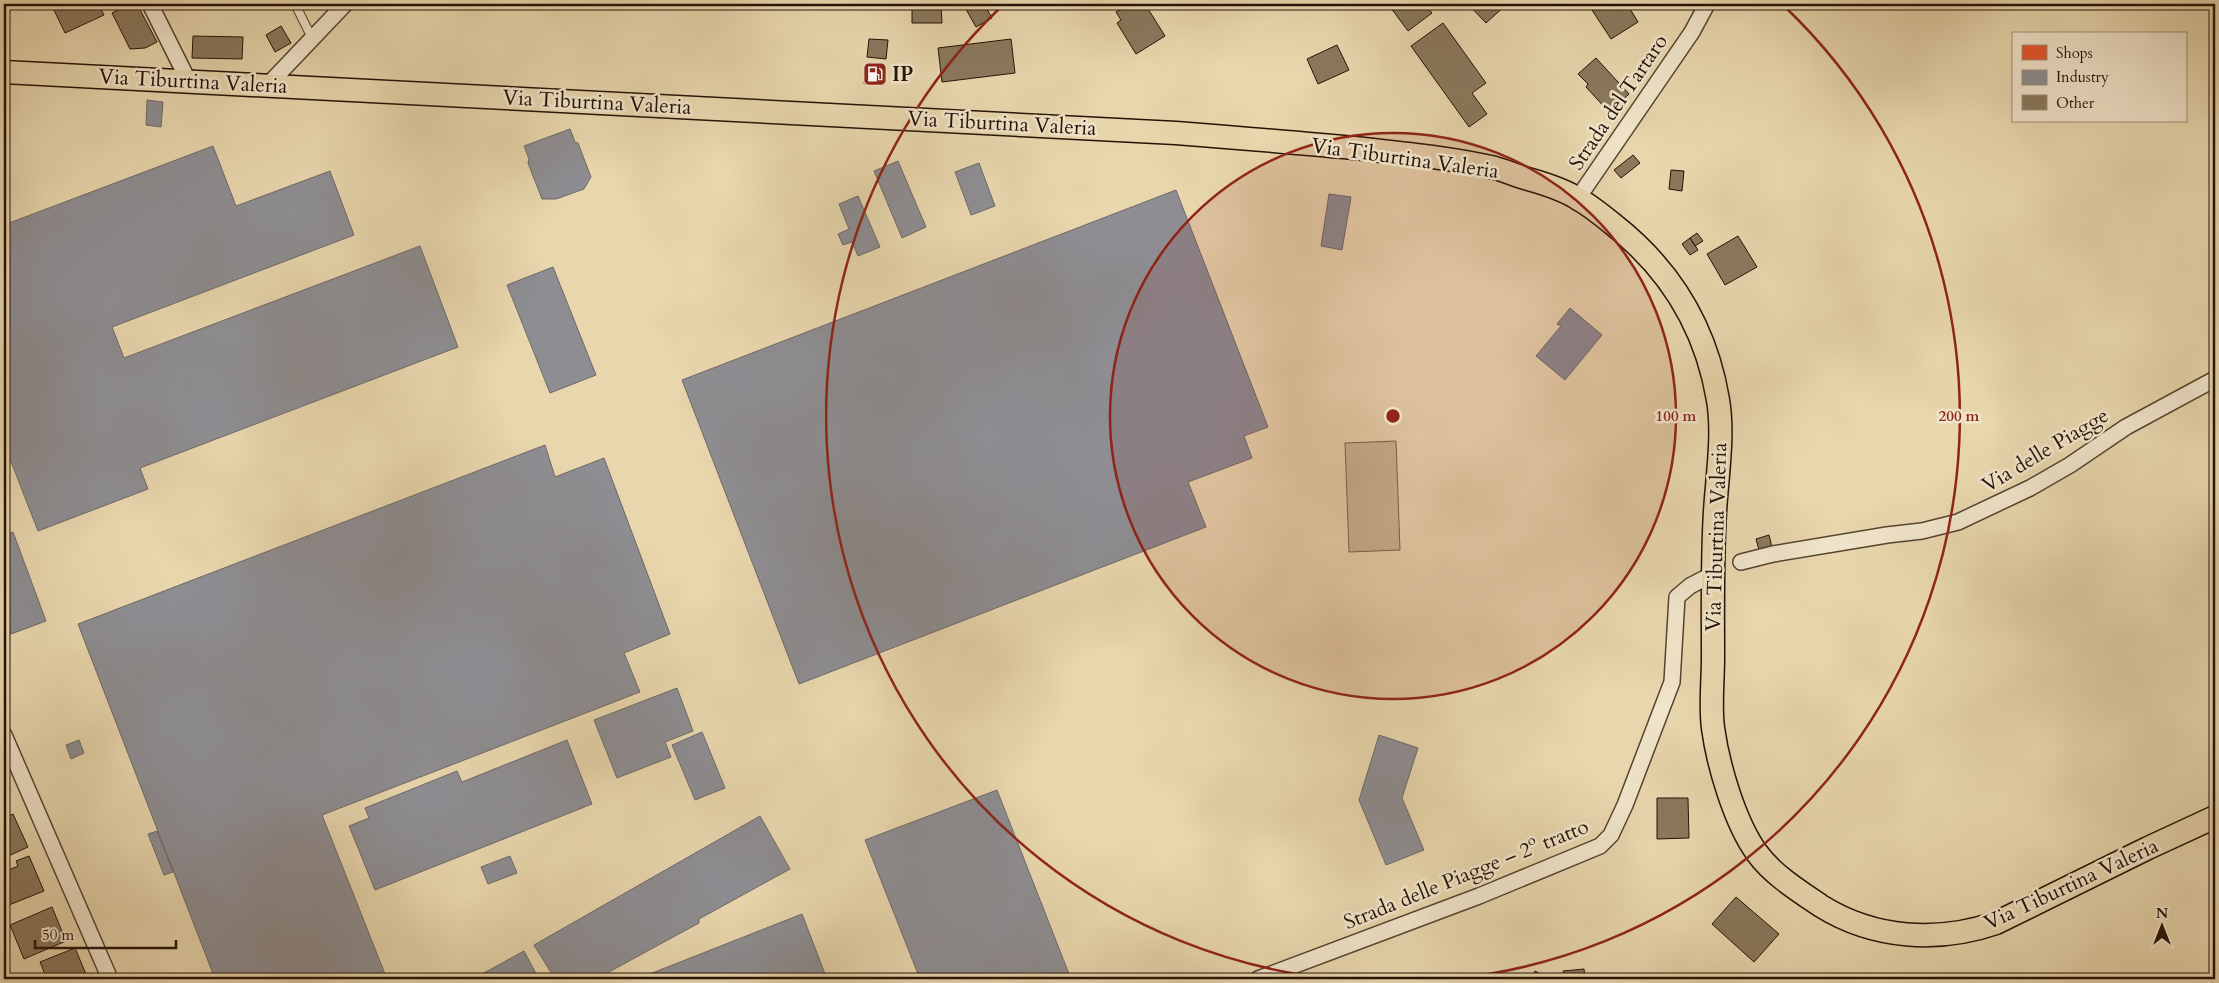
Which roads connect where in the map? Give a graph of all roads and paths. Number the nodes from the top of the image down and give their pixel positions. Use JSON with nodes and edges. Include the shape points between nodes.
{"nodes":[{"id":1,"x":150,"y":4,"type":"edge"},
{"id":2,"x":295,"y":4,"type":"edge"},
{"id":3,"x":345,"y":4,"type":"edge"},
{"id":4,"x":1707,"y":4,"type":"edge"},
{"id":5,"x":312,"y":38,"type":"junction"},
{"id":6,"x":4,"y":72,"type":"edge"},
{"id":7,"x":189,"y":82,"type":"junction"},
{"id":8,"x":268,"y":85,"type":"junction"},
{"id":9,"x":1578,"y":198,"type":"junction"},
{"id":10,"x":2215,"y":380,"type":"edge"},
{"id":11,"x":1741,"y":562,"type":"dead end"},
{"id":12,"x":1712,"y":574,"type":"junction"},
{"id":13,"x":4,"y":735,"type":"edge"},
{"id":14,"x":2215,"y":817,"type":"edge"},
{"id":15,"x":110,"y":979,"type":"edge"},
{"id":16,"x":1258,"y":979,"type":"edge"}],
"edges":[{"from":1,"to":7,"type":"street"},
{"from":2,"to":5,"type":"lane"},
{"from":3,"to":5,"type":"street"},
{"from":4,"to":9,"type":"street","name":"Strada del Tartaro","via":[[1692,32]]},
{"from":5,"to":8,"type":"street"},
{"from":6,"to":7,"type":"main road","name":"Via Tiburtina Valeria"},
{"from":7,"to":8,"type":"main road","name":"Via Tiburtina Valeria"},
{"from":8,"to":9,"type":"main road","name":"Via Tiburtina Valeria","via":[[1041,124],[1284,142],[1482,165],[1546,184]]},
{"from":9,"to":12,"type":"main road","name":"Via Tiburtina Valeria","via":[[1615,225],[1662,271],[1696,326],[1708,353],[1720,416]]},
{"from":10,"to":11,"type":"street","name":"Via delle Piagge","via":[[2126,427],[2030,488],[1958,522]]},
{"from":12,"to":14,"type":"main road","name":"Via Tiburtina Valeria","via":[[1713,728],[1735,810],[1749,840],[1769,866],[1810,898],[1848,920],[1874,930],[1907,935],[1975,930],[2010,917]]},
{"from":12,"to":16,"type":"street","name":"Strada delle Piagge – 2º tratto","via":[[1677,598],[1672,682],[1625,805],[1611,835],[1600,846],[1479,896]]},
{"from":13,"to":15,"type":"street"}]}
